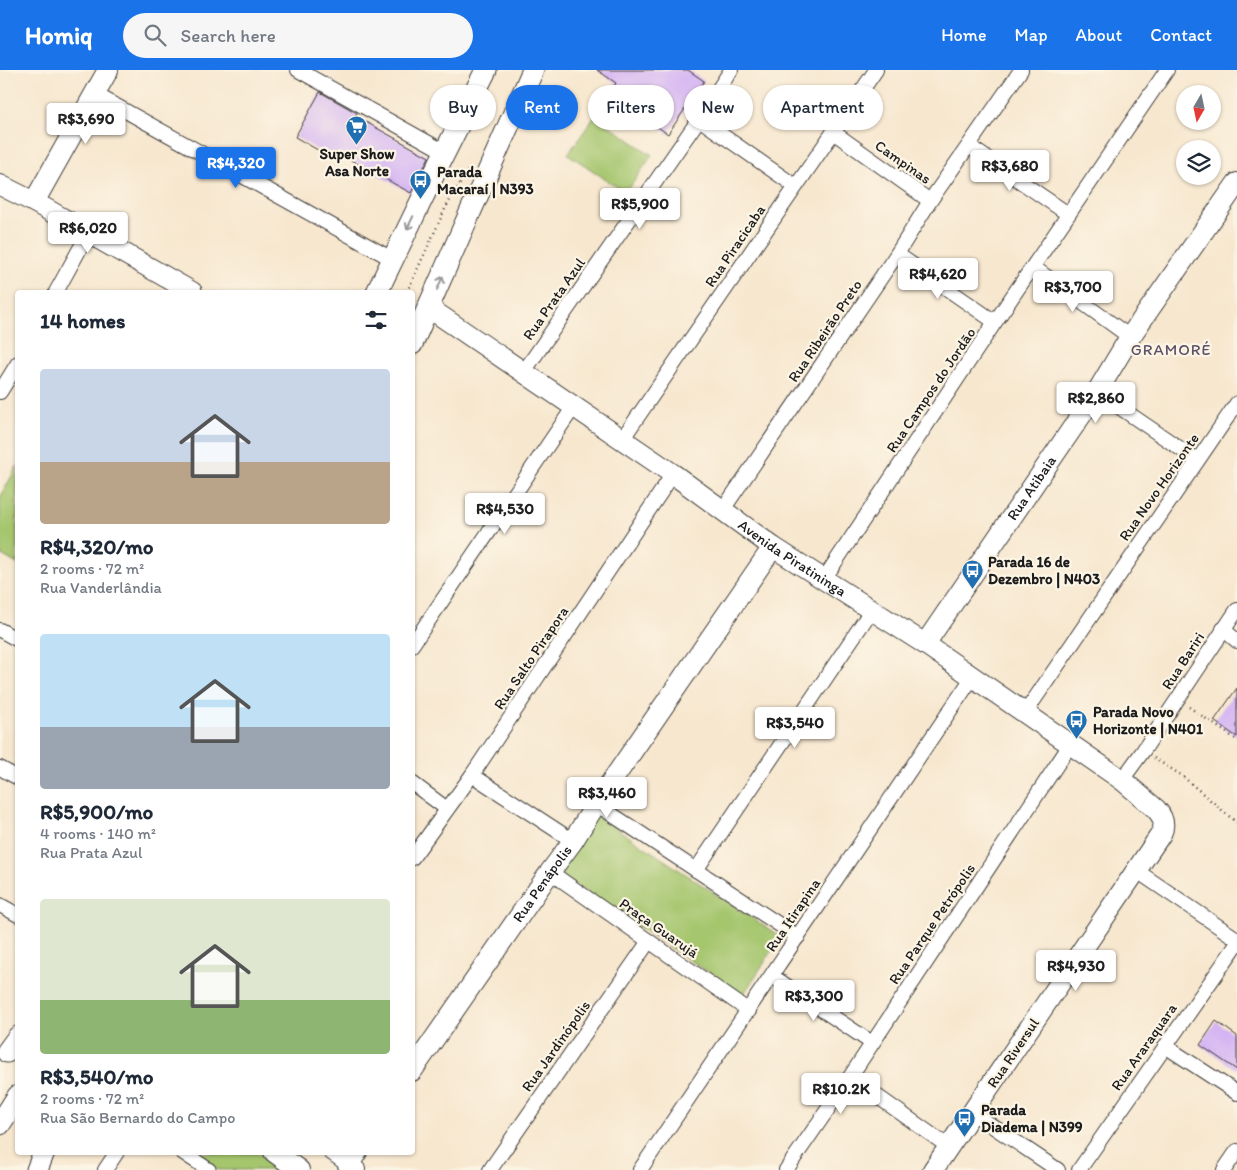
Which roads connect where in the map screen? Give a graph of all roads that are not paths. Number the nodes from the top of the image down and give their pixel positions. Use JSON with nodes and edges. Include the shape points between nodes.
{"nodes":[{"id":1,"x":108,"y":70,"type":"edge"},
{"id":2,"x":298,"y":70,"type":"edge"},
{"id":3,"x":486,"y":70,"type":"edge"},
{"id":4,"x":533,"y":70,"type":"edge"},
{"id":5,"x":731,"y":70,"type":"edge"},
{"id":6,"x":876,"y":70,"type":"edge"},
{"id":7,"x":1021,"y":70,"type":"edge"},
{"id":8,"x":1167,"y":70,"type":"edge"},
{"id":9,"x":721,"y":85,"type":"edge"},
{"id":10,"x":95,"y":94,"type":"junction"},
{"id":11,"x":691,"y":130,"type":"edge"},
{"id":12,"x":715,"y":130,"type":"edge"},
{"id":13,"x":832,"y":132,"type":"junction"},
{"id":14,"x":969,"y":146,"type":"junction"},
{"id":15,"x":445,"y":152,"type":"junction"},
{"id":16,"x":1237,"y":182,"type":"edge"},
{"id":17,"x":0,"y":185,"type":"edge"},
{"id":18,"x":795,"y":186,"type":"junction"},
{"id":19,"x":930,"y":201,"type":"junction"},
{"id":20,"x":34,"y":202,"type":"junction"},
{"id":21,"x":1068,"y":214,"type":"junction"},
{"id":22,"x":88,"y":234,"type":"junction"},
{"id":23,"x":897,"y":254,"type":"junction"},
{"id":24,"x":392,"y":259,"type":"junction"},
{"id":25,"x":1033,"y":267,"type":"junction"},
{"id":26,"x":57,"y":290,"type":"edge"},
{"id":27,"x":188,"y":290,"type":"edge"},
{"id":28,"x":377,"y":290,"type":"edge"},
{"id":29,"x":429,"y":308,"type":"junction"},
{"id":30,"x":995,"y":322,"type":"junction"},
{"id":31,"x":1130,"y":337,"type":"junction"},
{"id":32,"x":415,"y":338,"type":"edge"},
{"id":33,"x":15,"y":368,"type":"edge"},
{"id":34,"x":522,"y":373,"type":"junction"},
{"id":35,"x":0,"y":392,"type":"edge"},
{"id":36,"x":1097,"y":392,"type":"junction"},
{"id":37,"x":1236,"y":406,"type":"edge"},
{"id":38,"x":573,"y":408,"type":"junction"},
{"id":39,"x":622,"y":441,"type":"junction"},
{"id":40,"x":1197,"y":460,"type":"junction"},
{"id":41,"x":673,"y":474,"type":"junction"},
{"id":42,"x":722,"y":511,"type":"junction"},
{"id":43,"x":772,"y":547,"type":"junction"},
{"id":44,"x":824,"y":579,"type":"junction"},
{"id":45,"x":1237,"y":610,"type":"edge"},
{"id":46,"x":871,"y":611,"type":"junction"},
{"id":47,"x":1223,"y":629,"type":"junction"},
{"id":48,"x":0,"y":630,"type":"edge"},
{"id":49,"x":15,"y":638,"type":"edge"},
{"id":50,"x":415,"y":641,"type":"edge"},
{"id":51,"x":1237,"y":641,"type":"edge"},
{"id":52,"x":924,"y":644,"type":"junction"},
{"id":53,"x":972,"y":678,"type":"junction"},
{"id":54,"x":1024,"y":713,"type":"junction"},
{"id":55,"x":1070,"y":745,"type":"junction"},
{"id":56,"x":0,"y":768,"type":"edge"},
{"id":57,"x":472,"y":775,"type":"junction"},
{"id":58,"x":15,"y":776,"type":"edge"},
{"id":59,"x":1122,"y":780,"type":"junction"},
{"id":60,"x":415,"y":785,"type":"edge"},
{"id":61,"x":596,"y":804,"type":"junction"},
{"id":62,"x":446,"y":809,"type":"junction"},
{"id":63,"x":1156,"y":809,"type":"joint"},
{"id":64,"x":573,"y":841,"type":"junction"},
{"id":65,"x":415,"y":854,"type":"edge"},
{"id":66,"x":696,"y":870,"type":"junction"},
{"id":67,"x":1137,"y":871,"type":"junction"},
{"id":68,"x":550,"y":872,"type":"junction"},
{"id":69,"x":0,"y":905,"type":"edge"},
{"id":70,"x":15,"y":913,"type":"edge"},
{"id":71,"x":798,"y":937,"type":"junction"},
{"id":72,"x":1237,"y":939,"type":"edge"},
{"id":73,"x":649,"y":941,"type":"junction"},
{"id":74,"x":1237,"y":944,"type":"edge"},
{"id":75,"x":772,"y":976,"type":"junction"},
{"id":76,"x":749,"y":1011,"type":"junction"},
{"id":77,"x":872,"y":1043,"type":"junction"},
{"id":78,"x":1165,"y":1046,"type":"junction"},
{"id":79,"x":415,"y":1067,"type":"edge"},
{"id":80,"x":850,"y":1077,"type":"junction"},
{"id":81,"x":1237,"y":1093,"type":"edge"},
{"id":82,"x":15,"y":1101,"type":"edge"},
{"id":83,"x":973,"y":1113,"type":"junction"},
{"id":84,"x":0,"y":1124,"type":"edge"},
{"id":85,"x":949,"y":1147,"type":"junction"},
{"id":86,"x":1237,"y":1151,"type":"edge"},
{"id":87,"x":43,"y":1155,"type":"edge"},
{"id":88,"x":115,"y":1155,"type":"edge"},
{"id":89,"x":186,"y":1155,"type":"edge"},
{"id":90,"x":278,"y":1155,"type":"edge"},
{"id":91,"x":337,"y":1155,"type":"edge"},
{"id":92,"x":353,"y":1162,"type":"edge"},
{"id":93,"x":37,"y":1170,"type":"edge"},
{"id":94,"x":105,"y":1170,"type":"edge"},
{"id":95,"x":209,"y":1170,"type":"edge"},
{"id":96,"x":299,"y":1170,"type":"edge"},
{"id":97,"x":490,"y":1170,"type":"edge"},
{"id":98,"x":640,"y":1170,"type":"edge"},
{"id":99,"x":786,"y":1170,"type":"edge"},
{"id":100,"x":933,"y":1170,"type":"edge"},
{"id":101,"x":1058,"y":1170,"type":"edge"},
{"id":102,"x":1078,"y":1170,"type":"edge"},
{"id":103,"x":1224,"y":1170,"type":"edge"}],
"edges":[{"from":1,"to":10,"type":"street"},
{"from":2,"to":15,"type":"street"},
{"from":3,"to":15,"type":"main road"},
{"from":29,"to":4,"type":"main road","one_way":true},
{"from":5,"to":9,"type":"street","name":"Rua Prata Azul"},
{"from":6,"to":13,"type":"street","name":"Rua Piracicaba"},
{"from":7,"to":14,"type":"street","name":"Rua Ribeirão Preto"},
{"from":8,"to":21,"type":"street","name":"Rua Campos do Jordão"},
{"from":10,"to":20,"type":"street"},
{"from":10,"to":24,"type":"street"},
{"from":11,"to":34,"type":"street","name":"Rua Prata Azul"},
{"from":12,"to":18,"type":"street"},
{"from":13,"to":18,"type":"street","name":"Rua Piracicaba"},
{"from":13,"to":19,"type":"street","name":"Campinas"},
{"from":14,"to":19,"type":"street","name":"Rua Ribeirão Preto"},
{"from":14,"to":21,"type":"street"},
{"from":15,"to":24,"type":"main road","one_way":true},
{"from":16,"to":31,"type":"street","name":"Rua Atibaia"},
{"from":17,"to":20,"type":"street"},
{"from":18,"to":39,"type":"street","name":"Rua Piracicaba"},
{"from":19,"to":23,"type":"street","name":"Rua Ribeirão Preto"},
{"from":20,"to":22,"type":"street"},
{"from":21,"to":25,"type":"street","name":"Rua Campos do Jordão"},
{"from":22,"to":26,"type":"street"},
{"from":22,"to":27,"type":"street"},
{"from":23,"to":30,"type":"street"},
{"from":23,"to":42,"type":"street","name":"Rua Ribeirão Preto"},
{"from":24,"to":28,"type":"main road"},
{"from":25,"to":30,"type":"street","name":"Rua Campos do Jordão"},
{"from":25,"to":31,"type":"street"},
{"from":29,"to":32,"type":"main road"},
{"from":29,"to":34,"type":"street","name":"Avenida Piratininga"},
{"from":30,"to":44,"type":"street","name":"Rua Campos do Jordão"},
{"from":31,"to":36,"type":"street","name":"Rua Atibaia"},
{"from":33,"to":35,"type":"street"},
{"from":34,"to":38,"type":"street","name":"Avenida Piratininga"},
{"from":36,"to":40,"type":"street"},
{"from":36,"to":52,"type":"street","name":"Rua Atibaia"},
{"from":37,"to":40,"type":"street","name":"Rua Novo Horizonte"},
{"from":38,"to":39,"type":"street","name":"Avenida Piratininga"},
{"from":38,"to":50,"type":"street"},
{"from":39,"to":41,"type":"street","name":"Avenida Piratininga"},
{"from":40,"to":54,"type":"street","name":"Rua Novo Horizonte"},
{"from":41,"to":42,"type":"street","name":"Avenida Piratininga"},
{"from":41,"to":57,"type":"street","name":"Rua Salto Pirapora"},
{"from":42,"to":43,"type":"street","name":"Avenida Piratininga"},
{"from":43,"to":44,"type":"street","name":"Avenida Piratininga"},
{"from":43,"to":61,"type":"street","name":"Rua Penápolis"},
{"from":44,"to":46,"type":"street","name":"Avenida Piratininga"},
{"from":45,"to":47,"type":"street","name":"Rua Bariri"},
{"from":46,"to":52,"type":"street","name":"Avenida Piratininga"},
{"from":46,"to":66,"type":"street"},
{"from":47,"to":51,"type":"street"},
{"from":47,"to":59,"type":"street","name":"Rua Bariri"},
{"from":48,"to":49,"type":"street"},
{"from":52,"to":53,"type":"street","name":"Avenida Piratininga"},
{"from":53,"to":54,"type":"street","name":"Avenida Piratininga"},
{"from":53,"to":71,"type":"street","name":"Rua Itirapina"},
{"from":54,"to":55,"type":"street","name":"Avenida Piratininga"},
{"from":55,"to":59,"type":"street","name":"Avenida Piratininga"},
{"from":55,"to":77,"type":"street","name":"Rua Parque Petrópolis"},
{"from":56,"to":58,"type":"street"},
{"from":57,"to":62,"type":"street","name":"Rua Salto Pirapora"},
{"from":57,"to":64,"type":"street"},
{"from":59,"to":63,"type":"street","name":"Avenida Piratininga"},
{"from":60,"to":62,"type":"street"},
{"from":61,"to":64,"type":"street","name":"Rua Penápolis"},
{"from":61,"to":66,"type":"street"},
{"from":62,"to":65,"type":"street","name":"Rua Salto Pirapora"},
{"from":63,"to":67,"type":"street","name":"Rua Riversul","via":[[1164,828]]},
{"from":64,"to":68,"type":"street","name":"Rua Penápolis"},
{"from":66,"to":71,"type":"street"},
{"from":67,"to":72,"type":"street"},
{"from":67,"to":83,"type":"street","name":"Rua Riversul"},
{"from":68,"to":73,"type":"street","name":"Praça Guarujá"},
{"from":68,"to":79,"type":"street","name":"Rua Penápolis"},
{"from":69,"to":70,"type":"street"},
{"from":71,"to":75,"type":"street","name":"Rua Itirapina"},
{"from":73,"to":76,"type":"street","name":"Praça Guarujá"},
{"from":73,"to":97,"type":"street","name":"Rua Jardinópolis"},
{"from":74,"to":78,"type":"street","name":"Rua Araraquara"},
{"from":75,"to":76,"type":"street","name":"Rua Itirapina"},
{"from":75,"to":77,"type":"street"},
{"from":76,"to":98,"type":"street","name":"Rua Itirapina"},
{"from":77,"to":80,"type":"street","name":"Rua Parque Petrópolis"},
{"from":78,"to":81,"type":"street"},
{"from":78,"to":102,"type":"street","name":"Rua Araraquara"},
{"from":80,"to":85,"type":"street"},
{"from":80,"to":99,"type":"street","name":"Rua Parque Petrópolis"},
{"from":82,"to":84,"type":"main road"},
{"from":83,"to":85,"type":"street","name":"Rua Riversul"},
{"from":83,"to":101,"type":"street"},
{"from":85,"to":100,"type":"street","name":"Rua Riversul"},
{"from":86,"to":103,"type":"street"},
{"from":87,"to":93,"type":"main road"},
{"from":88,"to":94,"type":"street"},
{"from":89,"to":95,"type":"street"},
{"from":90,"to":96,"type":"street"},
{"from":91,"to":92,"type":"street"}]}
